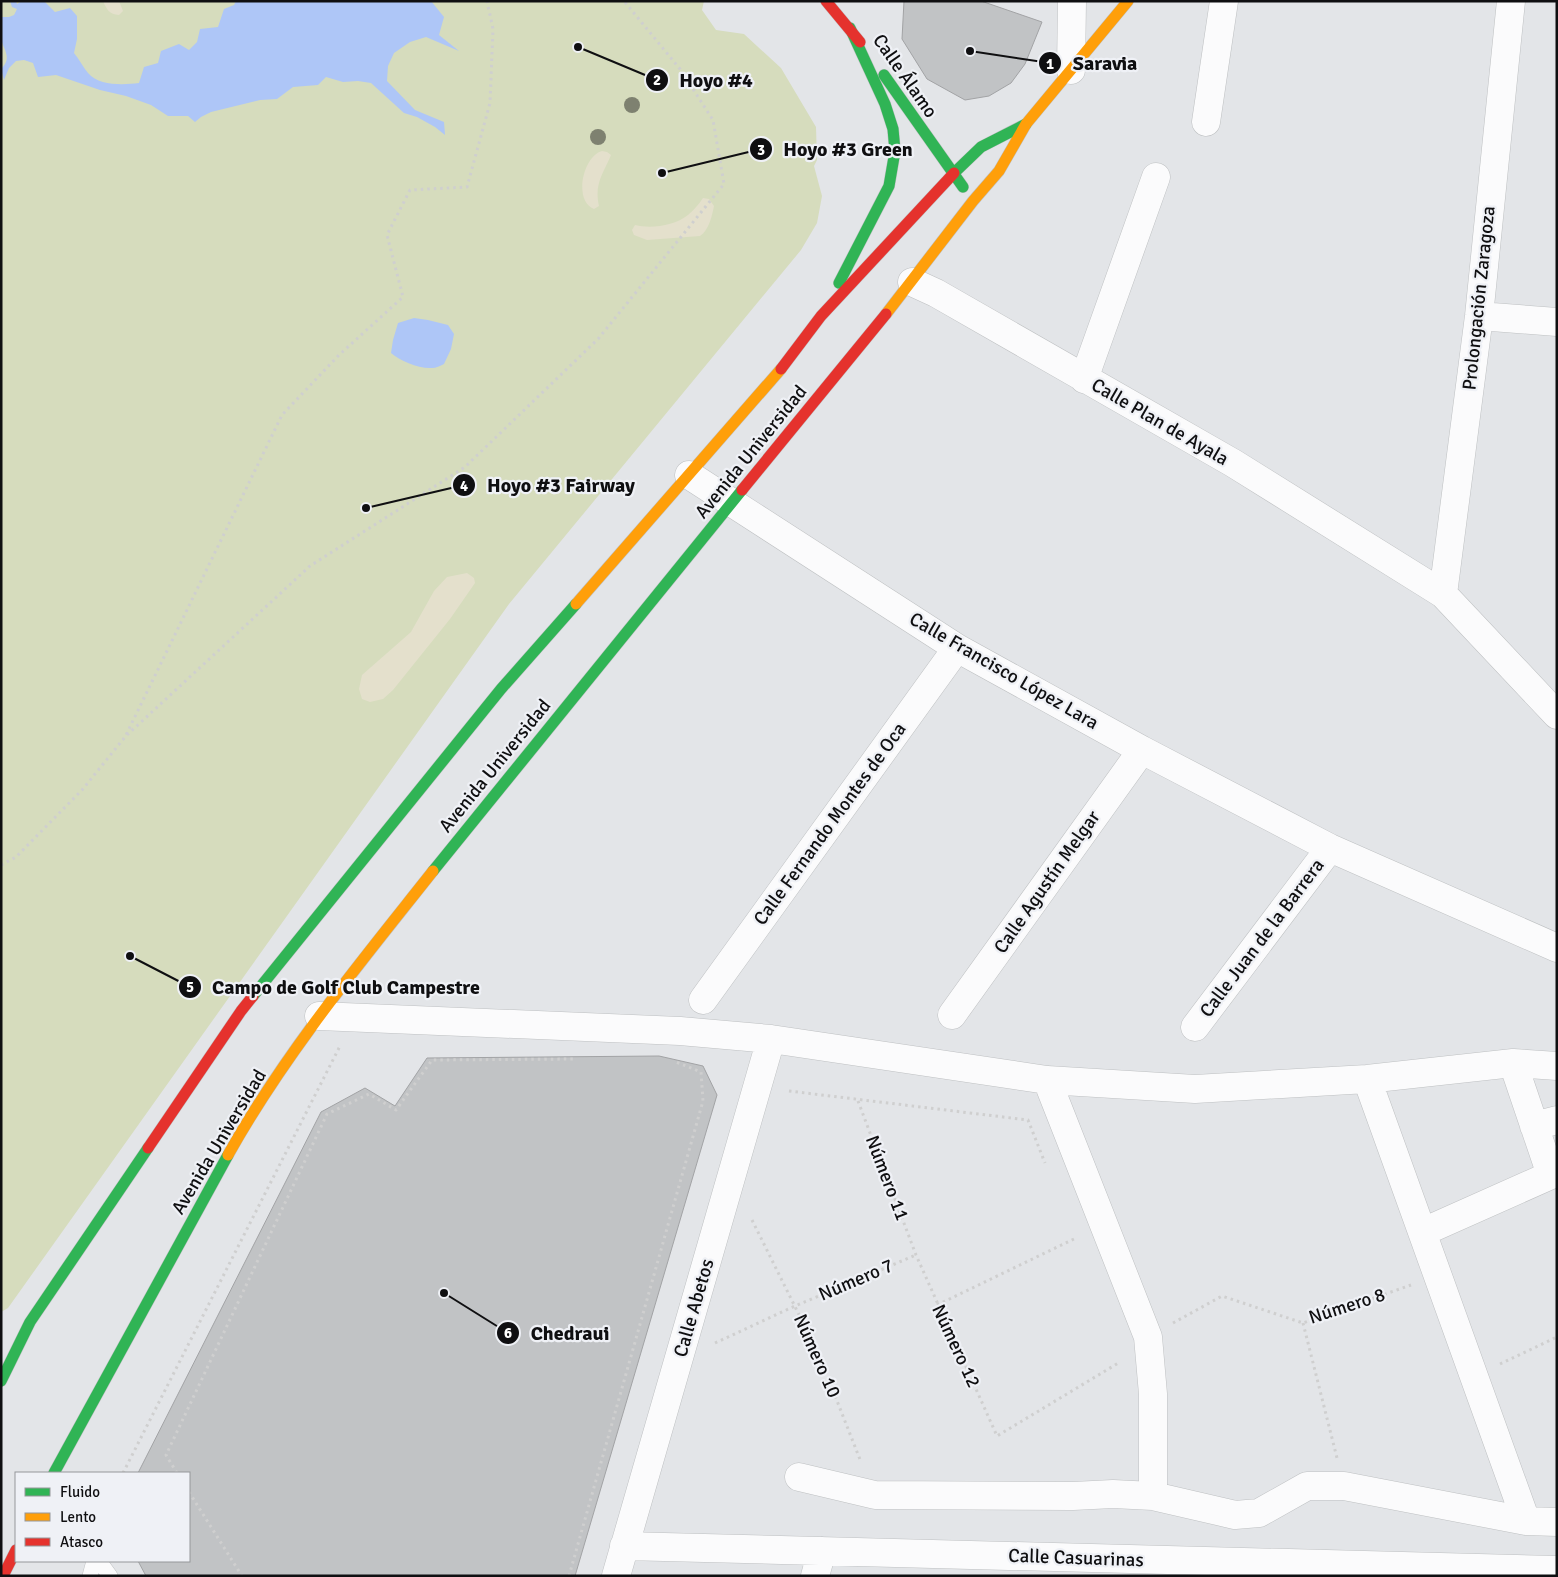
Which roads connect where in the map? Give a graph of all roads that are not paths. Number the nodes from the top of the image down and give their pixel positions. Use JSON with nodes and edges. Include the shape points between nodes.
{"nodes":[{"id":1,"x":826,"y":1,"type":"edge"},
{"id":2,"x":1072,"y":1,"type":"edge"},
{"id":3,"x":1128,"y":1,"type":"edge"},
{"id":4,"x":1224,"y":1,"type":"edge"},
{"id":5,"x":1510,"y":1,"type":"edge"},
{"id":6,"x":850,"y":28,"type":"junction"},
{"id":7,"x":1071,"y":70,"type":"junction"},
{"id":8,"x":1206,"y":122,"type":"dead end"},
{"id":9,"x":1026,"y":124,"type":"junction"},
{"id":10,"x":953,"y":174,"type":"junction"},
{"id":11,"x":1156,"y":177,"type":"dead end"},
{"id":12,"x":973,"y":201,"type":"junction"},
{"id":13,"x":912,"y":282,"type":"junction"},
{"id":14,"x":821,"y":316,"type":"junction"},
{"id":15,"x":1478,"y":316,"type":"junction"},
{"id":16,"x":1557,"y":322,"type":"edge"},
{"id":17,"x":1084,"y":378,"type":"junction"},
{"id":18,"x":690,"y":475,"type":"junction"},
{"id":19,"x":732,"y":503,"type":"junction"},
{"id":20,"x":1444,"y":594,"type":"junction"},
{"id":21,"x":958,"y":648,"type":"junction"},
{"id":22,"x":1557,"y":715,"type":"edge"},
{"id":23,"x":1142,"y":750,"type":"junction"},
{"id":24,"x":1330,"y":848,"type":"junction"},
{"id":25,"x":1557,"y":948,"type":"edge"},
{"id":26,"x":703,"y":1000,"type":"dead end"},
{"id":27,"x":952,"y":1015,"type":"dead end"},
{"id":28,"x":319,"y":1016,"type":"junction"},
{"id":29,"x":1195,"y":1027,"type":"dead end"},
{"id":30,"x":771,"y":1039,"type":"junction"},
{"id":31,"x":1513,"y":1063,"type":"junction"},
{"id":32,"x":1557,"y":1066,"type":"edge"},
{"id":33,"x":1048,"y":1080,"type":"junction"},
{"id":34,"x":1367,"y":1080,"type":"junction"},
{"id":35,"x":1546,"y":1123,"type":"edge"},
{"id":36,"x":1423,"y":1232,"type":"junction"},
{"id":37,"x":18,"y":1346,"type":"junction"},
{"id":38,"x":1,"y":1348,"type":"edge"},
{"id":39,"x":1,"y":1381,"type":"edge"},
{"id":40,"x":58,"y":1470,"type":"edge"},
{"id":41,"x":799,"y":1477,"type":"dead end"},
{"id":42,"x":1153,"y":1496,"type":"junction"},
{"id":43,"x":1526,"y":1520,"type":"junction"},
{"id":44,"x":1557,"y":1522,"type":"edge"},
{"id":45,"x":624,"y":1546,"type":"junction"},
{"id":46,"x":15,"y":1552,"type":"edge"},
{"id":47,"x":94,"y":1562,"type":"edge"},
{"id":48,"x":100,"y":1562,"type":"edge"},
{"id":49,"x":819,"y":1564,"type":"edge"},
{"id":50,"x":1026,"y":1566,"type":"edge"},
{"id":51,"x":1280,"y":1570,"type":"edge"},
{"id":52,"x":1557,"y":1570,"type":"edge"},
{"id":53,"x":1492,"y":1572,"type":"edge"},
{"id":54,"x":4,"y":1576,"type":"edge"},
{"id":55,"x":90,"y":1576,"type":"edge"},
{"id":56,"x":110,"y":1576,"type":"edge"},
{"id":57,"x":616,"y":1576,"type":"edge"}],
"edges":[{"from":1,"to":6,"type":"main road","name":"Calle Álamo"},
{"from":2,"to":7,"type":"street"},
{"from":3,"to":7,"type":"main road","name":"Avenida Universidad"},
{"from":4,"to":8,"type":"street"},
{"from":5,"to":15,"type":"street","name":"Prolongación Zaragoza"},
{"from":6,"to":10,"type":"main road","name":"Calle Álamo"},
{"from":6,"to":14,"type":"main road","via":[[893,129],[894,170],[889,186]]},
{"from":7,"to":9,"type":"main road","name":"Avenida Universidad"},
{"from":9,"to":10,"type":"main road","name":"Avenida Universidad","via":[[981,147]]},
{"from":9,"to":12,"type":"main road","name":"Avenida Universidad","via":[[999,171]]},
{"from":10,"to":12,"type":"main road","name":"Calle Álamo"},
{"from":10,"to":14,"type":"main road","name":"Avenida Universidad"},
{"from":11,"to":17,"type":"street"},
{"from":12,"to":13,"type":"main road","name":"Avenida Universidad"},
{"from":13,"to":17,"type":"street","name":"Calle Plan de Ayala"},
{"from":13,"to":19,"type":"main road","name":"Avenida Universidad"},
{"from":14,"to":18,"type":"main road","name":"Avenida Universidad","via":[[778,375]]},
{"from":15,"to":16,"type":"street"},
{"from":15,"to":20,"type":"street","name":"Prolongación Zaragoza"},
{"from":17,"to":20,"type":"street","name":"Calle Plan de Ayala","via":[[1233,464]]},
{"from":18,"to":19,"type":"street","name":"Calle Francisco López Lara"},
{"from":18,"to":37,"type":"main road","name":"Avenida Universidad","via":[[501,688],[241,1011],[30,1322]]},
{"from":19,"to":21,"type":"street","name":"Calle Francisco López Lara"},
{"from":19,"to":28,"type":"main road","name":"Avenida Universidad","via":[[463,831]]},
{"from":20,"to":22,"type":"street","name":"Calle Plan de Ayala"},
{"from":21,"to":23,"type":"street","name":"Calle Francisco López Lara"},
{"from":21,"to":26,"type":"street","name":"Calle Fernando Montes de Oca"},
{"from":23,"to":24,"type":"street","name":"Calle Francisco López Lara"},
{"from":23,"to":27,"type":"street","name":"Calle Agustín Melgar"},
{"from":24,"to":25,"type":"street","name":"Calle Francisco López Lara"},
{"from":24,"to":29,"type":"street","name":"Calle Juan de la Barrera"},
{"from":28,"to":30,"type":"street","via":[[680,1031]]},
{"from":28,"to":40,"type":"main road","name":"Avenida Universidad","via":[[247,1121]]},
{"from":30,"to":33,"type":"street"},
{"from":30,"to":45,"type":"street","name":"Calle Abetos"},
{"from":31,"to":32,"type":"street"},
{"from":31,"to":34,"type":"street"},
{"from":31,"to":35,"type":"street"},
{"from":33,"to":34,"type":"street","via":[[1195,1089]]},
{"from":33,"to":42,"type":"street","via":[[1148,1336],[1153,1394]]},
{"from":34,"to":36,"type":"street"},
{"from":35,"to":36,"type":"street","via":[[1551,1175]]},
{"from":36,"to":43,"type":"street"},
{"from":37,"to":38,"type":"lane"},
{"from":37,"to":39,"type":"main road","name":"Avenida Universidad"},
{"from":41,"to":42,"type":"street","via":[[875,1495]]},
{"from":42,"to":43,"type":"street","via":[[1235,1515],[1259,1513],[1307,1486],[1344,1486]]},
{"from":43,"to":44,"type":"street"},
{"from":45,"to":49,"type":"street","name":"Calle Casuarinas"},
{"from":45,"to":57,"type":"street","name":"Calle Abetos"},
{"from":46,"to":54,"type":"main road"},
{"from":47,"to":55,"type":"lane"},
{"from":48,"to":56,"type":"lane"},
{"from":49,"to":50,"type":"street","name":"Calle Casuarinas"},
{"from":50,"to":51,"type":"street","name":"Calle Casuarinas"},
{"from":51,"to":53,"type":"street","name":"Calle Casuarinas"},
{"from":52,"to":53,"type":"street","name":"Calle Casuarinas"}]}
